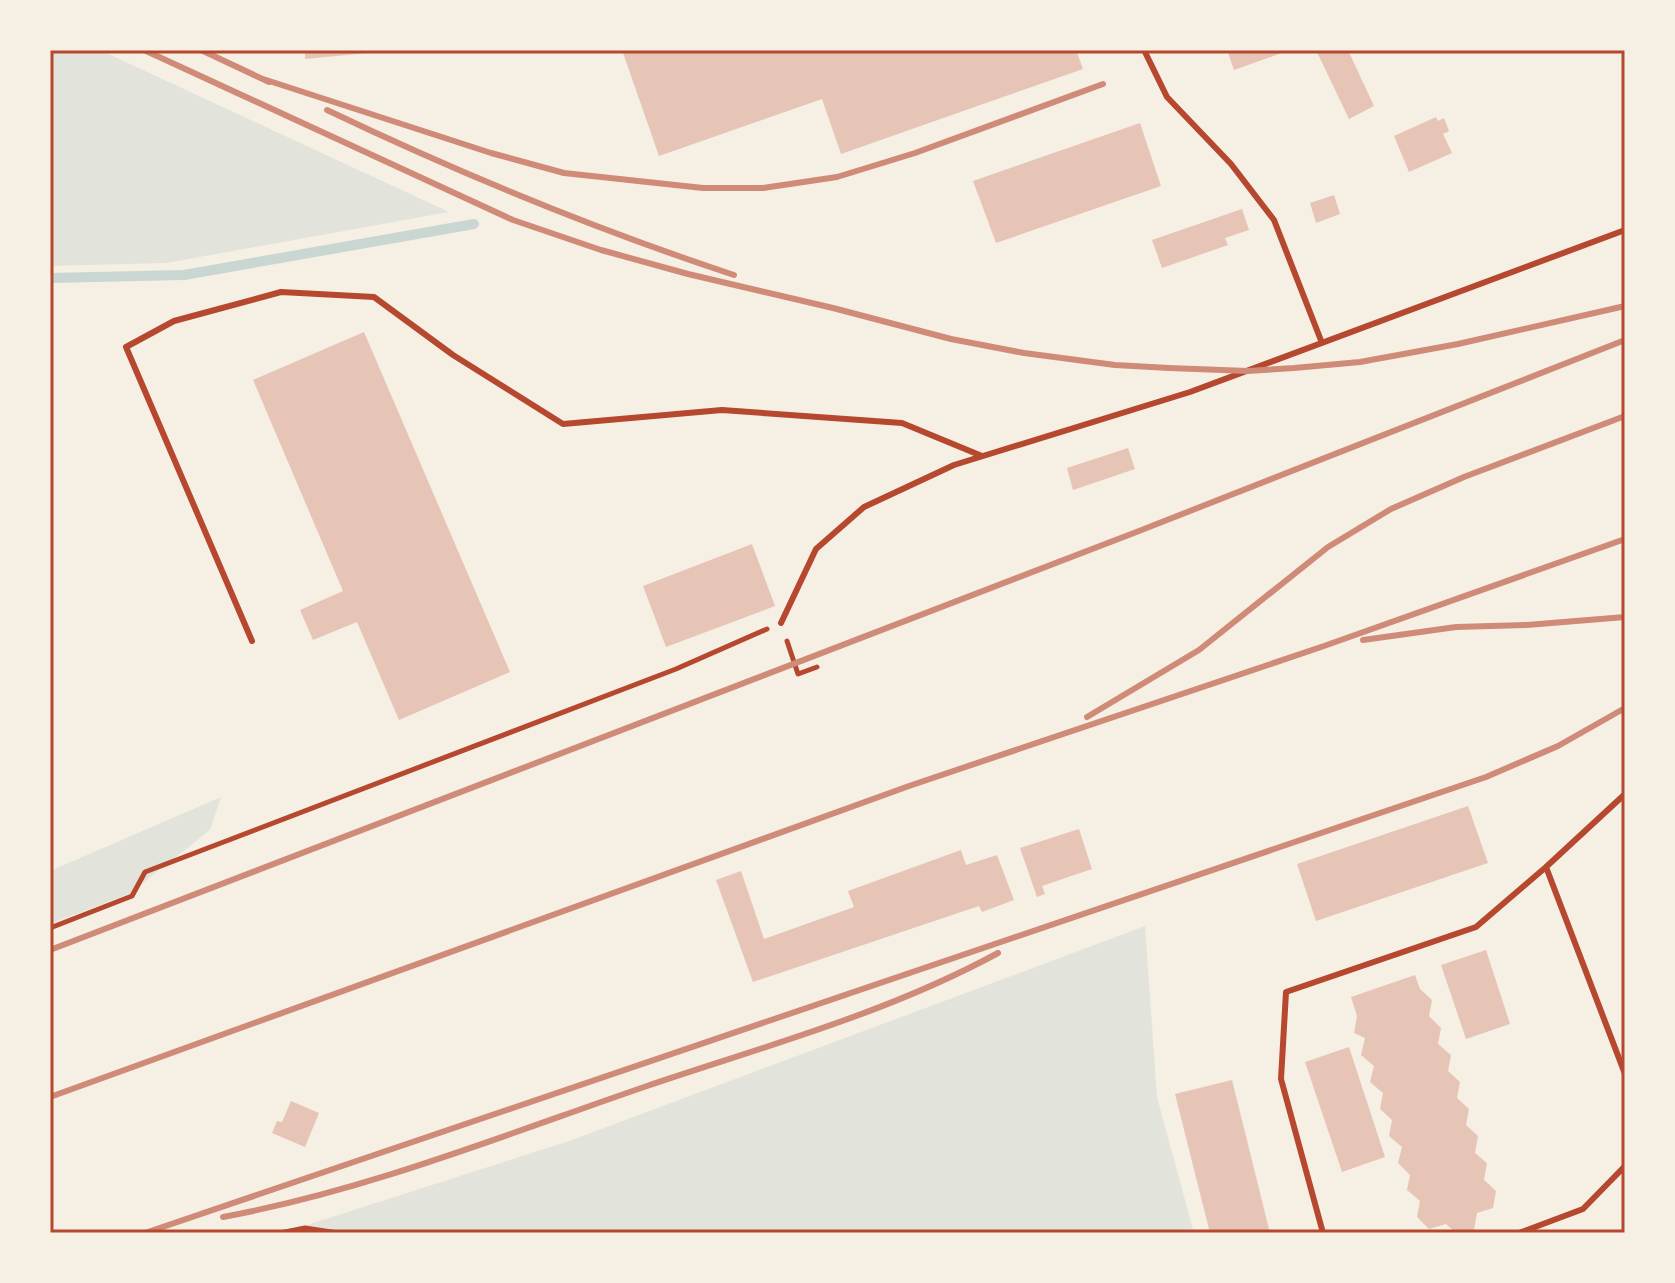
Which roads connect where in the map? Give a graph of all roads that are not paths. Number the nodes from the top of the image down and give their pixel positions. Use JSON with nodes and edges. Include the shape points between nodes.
{"nodes":[{"id":1,"x":1144,"y":50,"type":"edge"},
{"id":2,"x":1625,"y":230,"type":"edge"},
{"id":3,"x":1322,"y":343,"type":"junction"},
{"id":4,"x":982,"y":456,"type":"junction"},
{"id":5,"x":781,"y":623,"type":"road end"},
{"id":6,"x":252,"y":641,"type":"dead end"},
{"id":7,"x":1625,"y":794,"type":"edge"},
{"id":8,"x":1546,"y":867,"type":"junction"},
{"id":9,"x":1625,"y":1074,"type":"edge"},
{"id":10,"x":1625,"y":1166,"type":"edge"},
{"id":11,"x":1323,"y":1233,"type":"edge"},
{"id":12,"x":1519,"y":1233,"type":"edge"}],
"edges":[{"from":1,"to":3,"type":"lane","via":[[1167,97],[1231,164],[1274,220]]},
{"from":2,"to":3,"type":"lane"},
{"from":3,"to":4,"type":"lane","via":[[1190,392]]},
{"from":4,"to":5,"type":"lane","via":[[864,507],[816,549]]},
{"from":4,"to":6,"type":"lane","via":[[902,423],[722,410],[563,424],[453,355],[374,297],[281,292],[174,321],[126,347]]},
{"from":7,"to":8,"type":"lane"},
{"from":8,"to":9,"type":"lane"},
{"from":8,"to":11,"type":"lane","via":[[1476,927],[1286,992],[1281,1079]]},
{"from":10,"to":12,"type":"lane","via":[[1583,1209]]}]}
